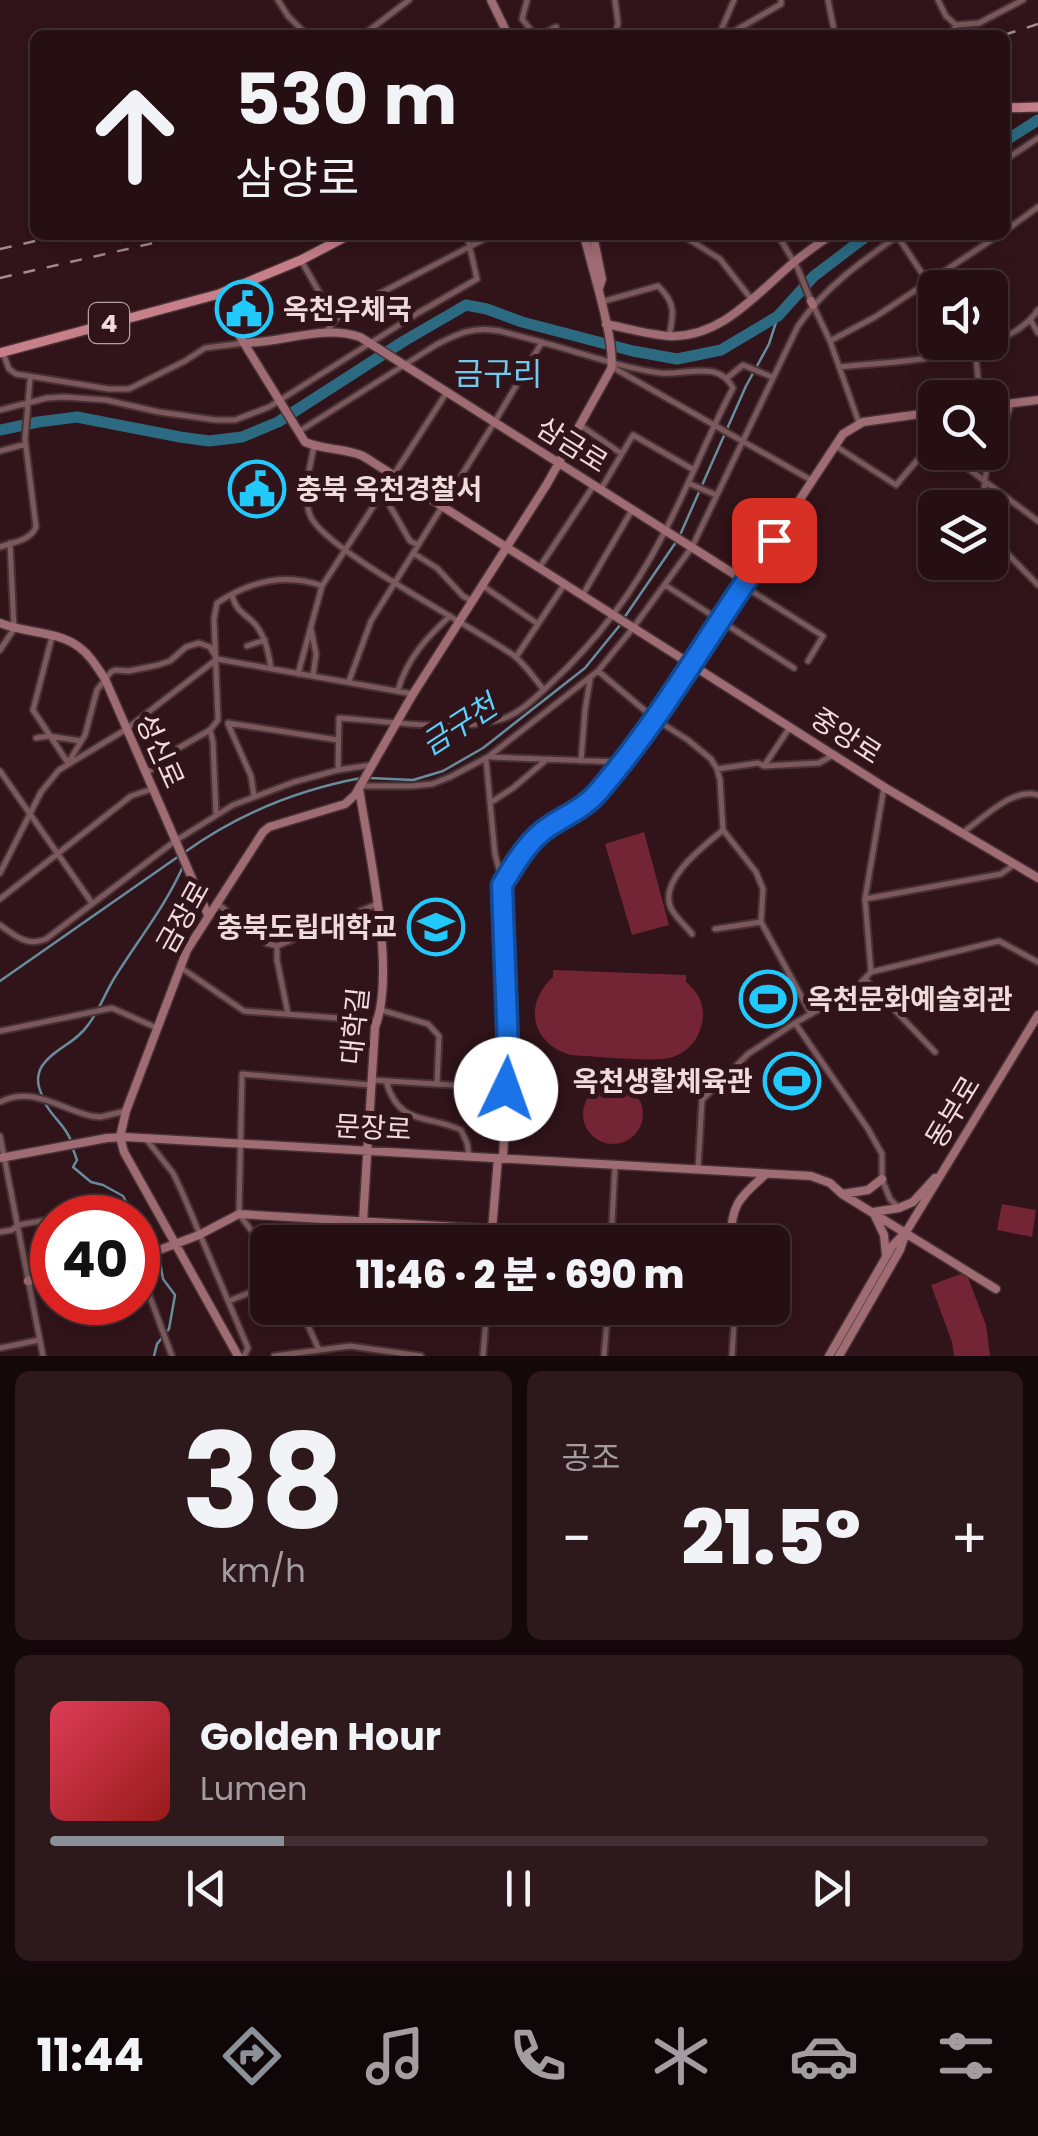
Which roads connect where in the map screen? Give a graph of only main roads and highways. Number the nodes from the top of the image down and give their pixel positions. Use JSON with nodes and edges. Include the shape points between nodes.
{"nodes":[{"id":1,"x":1038,"y":106,"type":"edge"},
{"id":2,"x":1010,"y":108,"type":"edge"},
{"id":3,"x":339,"y":240,"type":"edge"},
{"id":4,"x":1,"y":352,"type":"edge"}],
"edges":[{"from":1,"to":2,"type":"main road"},
{"from":3,"to":4,"type":"main road","number":"4","via":[[219,294]]}]}
